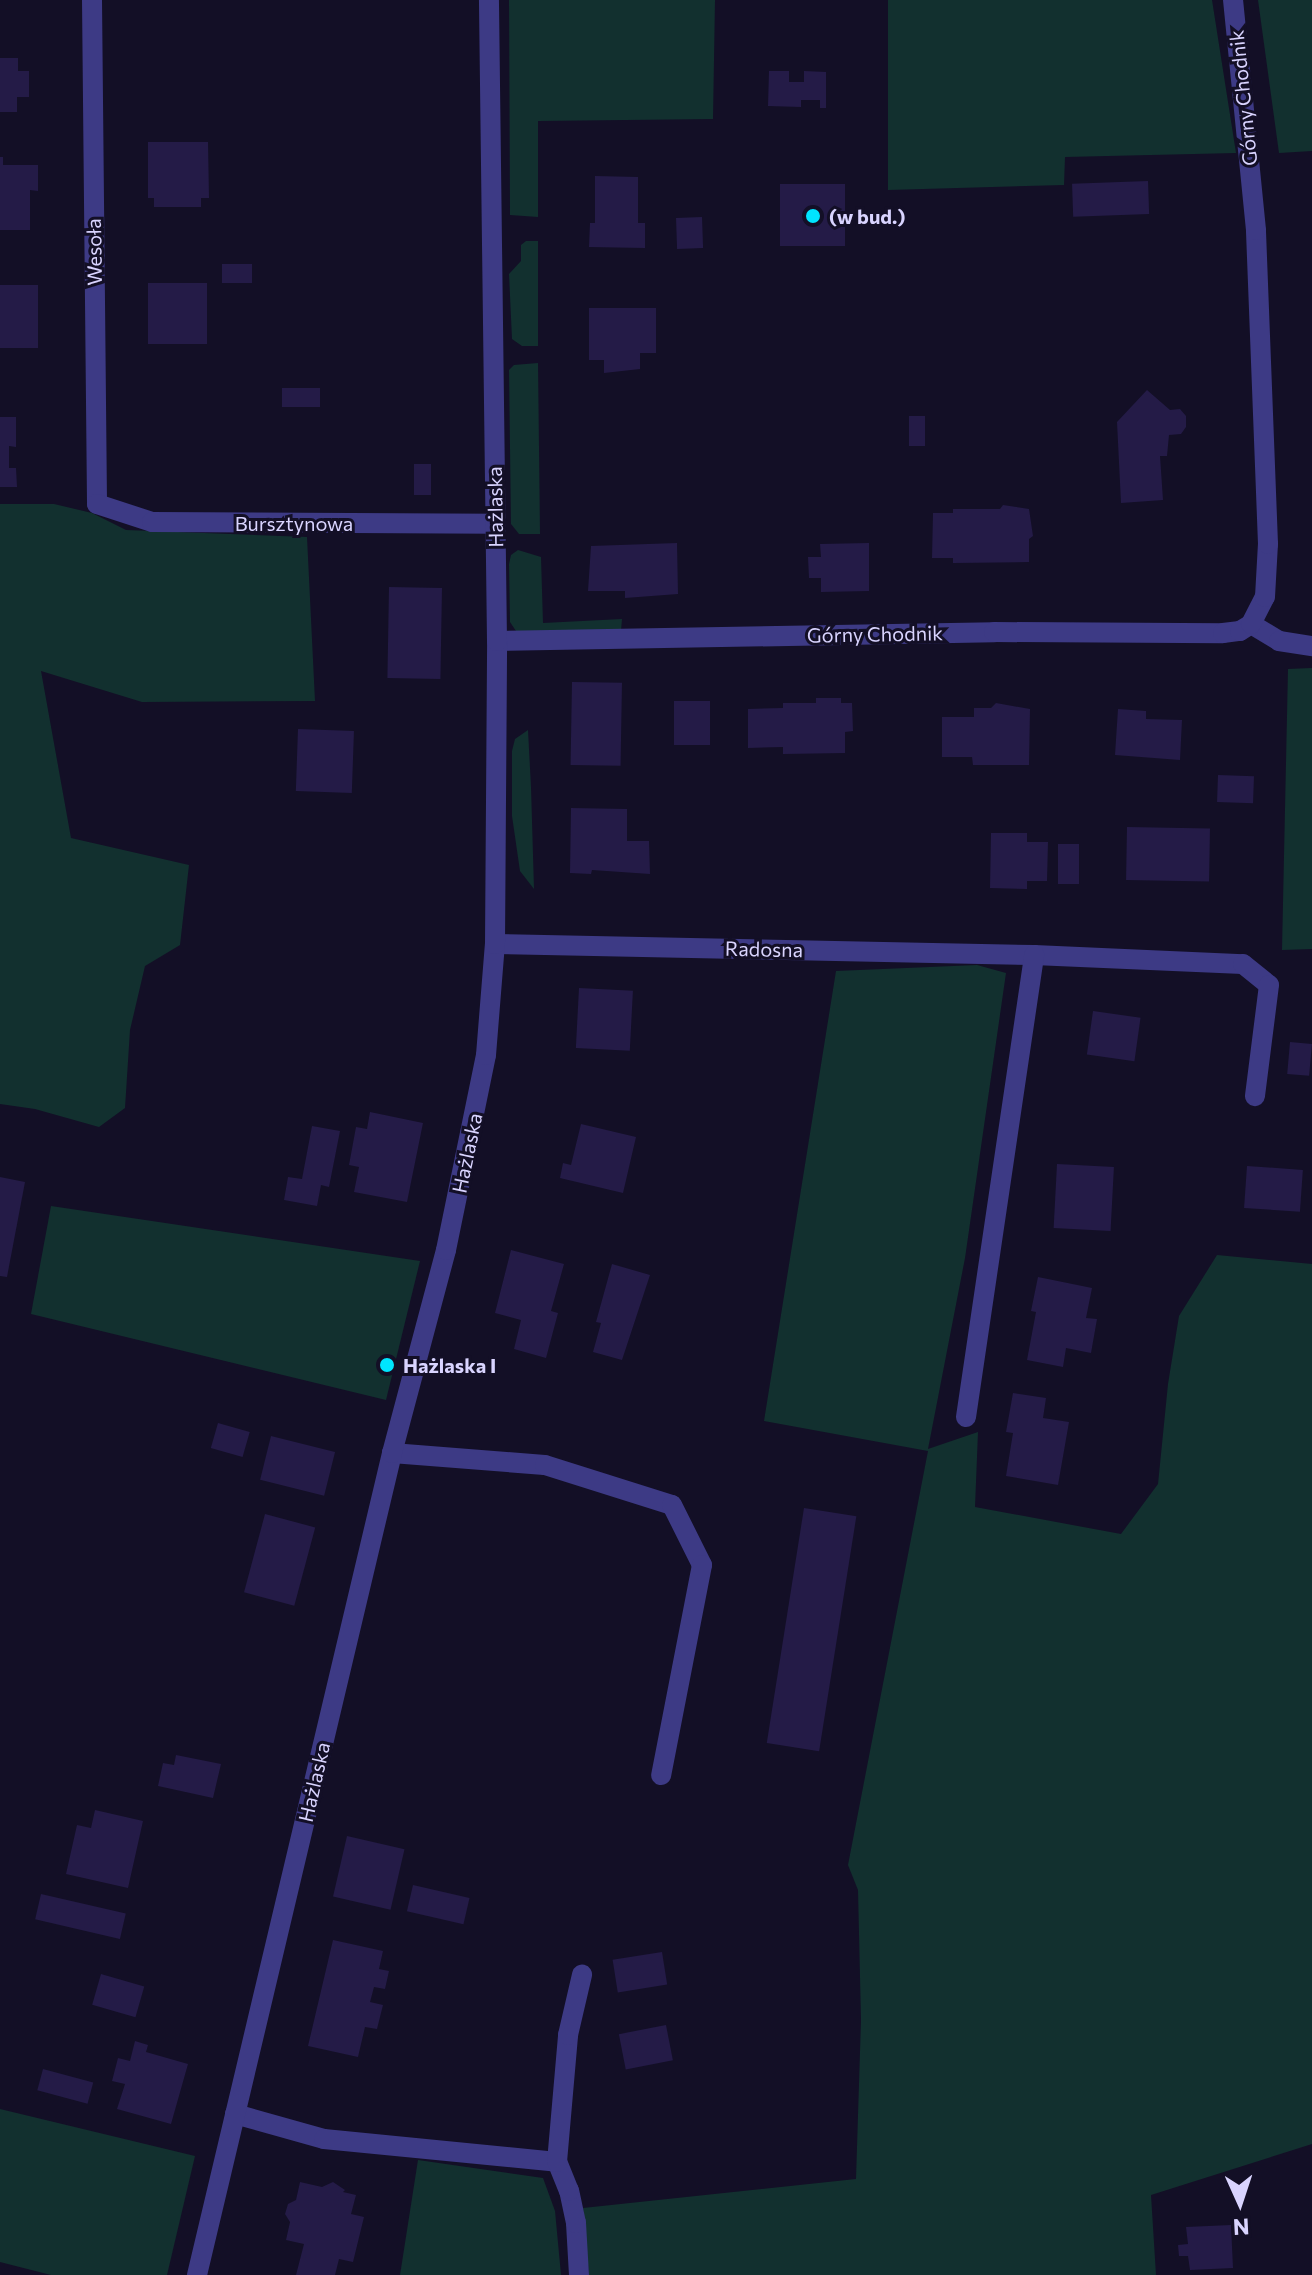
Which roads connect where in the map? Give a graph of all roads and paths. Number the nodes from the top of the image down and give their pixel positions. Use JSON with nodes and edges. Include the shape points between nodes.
{"nodes":[{"id":1,"x":92,"y":0,"type":"edge"},
{"id":2,"x":489,"y":0,"type":"edge"},
{"id":3,"x":1233,"y":0,"type":"edge"},
{"id":4,"x":97,"y":504,"type":"joint"},
{"id":5,"x":495,"y":524,"type":"junction"},
{"id":6,"x":1251,"y":624,"type":"junction"},
{"id":7,"x":497,"y":641,"type":"junction"},
{"id":8,"x":1312,"y":646,"type":"edge"},
{"id":9,"x":495,"y":944,"type":"junction"},
{"id":10,"x":1034,"y":955,"type":"junction"},
{"id":11,"x":1255,"y":1096,"type":"dead end"},
{"id":12,"x":966,"y":1417,"type":"dead end"},
{"id":13,"x":392,"y":1453,"type":"junction"},
{"id":14,"x":661,"y":1775,"type":"dead end"},
{"id":15,"x":582,"y":1975,"type":"dead end"},
{"id":16,"x":235,"y":2114,"type":"junction"},
{"id":17,"x":557,"y":2162,"type":"junction"},
{"id":18,"x":197,"y":2275,"type":"edge"},
{"id":19,"x":579,"y":2275,"type":"edge"}],
"edges":[{"from":1,"to":4,"type":"street","name":"Wesoła"},
{"from":2,"to":5,"type":"street","name":"Hażlaska"},
{"from":3,"to":6,"type":"street","name":"Górny Chodnik","via":[[1256,230],[1269,573],[1265,597]]},
{"from":4,"to":5,"type":"street","name":"Bursztynowa","via":[[152,522]]},
{"from":5,"to":7,"type":"street","name":"Hażlaska"},
{"from":6,"to":7,"type":"street","name":"Górny Chodnik","via":[[1223,633]]},
{"from":6,"to":8,"type":"street","via":[[1279,641]]},
{"from":7,"to":9,"type":"street","name":"Hażlaska"},
{"from":9,"to":10,"type":"street","name":"Radosna"},
{"from":9,"to":13,"type":"street","name":"Hażlaska","via":[[486,1055],[470,1144]]},
{"from":10,"to":11,"type":"street","name":"Radosna","via":[[1243,964],[1269,985]]},
{"from":10,"to":12,"type":"street"},
{"from":13,"to":14,"type":"street","via":[[545,1465],[672,1505],[702,1565]]},
{"from":13,"to":16,"type":"street","name":"Hażlaska"},
{"from":15,"to":17,"type":"street","via":[[568,2035]]},
{"from":16,"to":17,"type":"street","via":[[324,2139]]},
{"from":16,"to":18,"type":"street","name":"Hażlaska"},
{"from":17,"to":19,"type":"street","via":[[576,2223]]}]}
